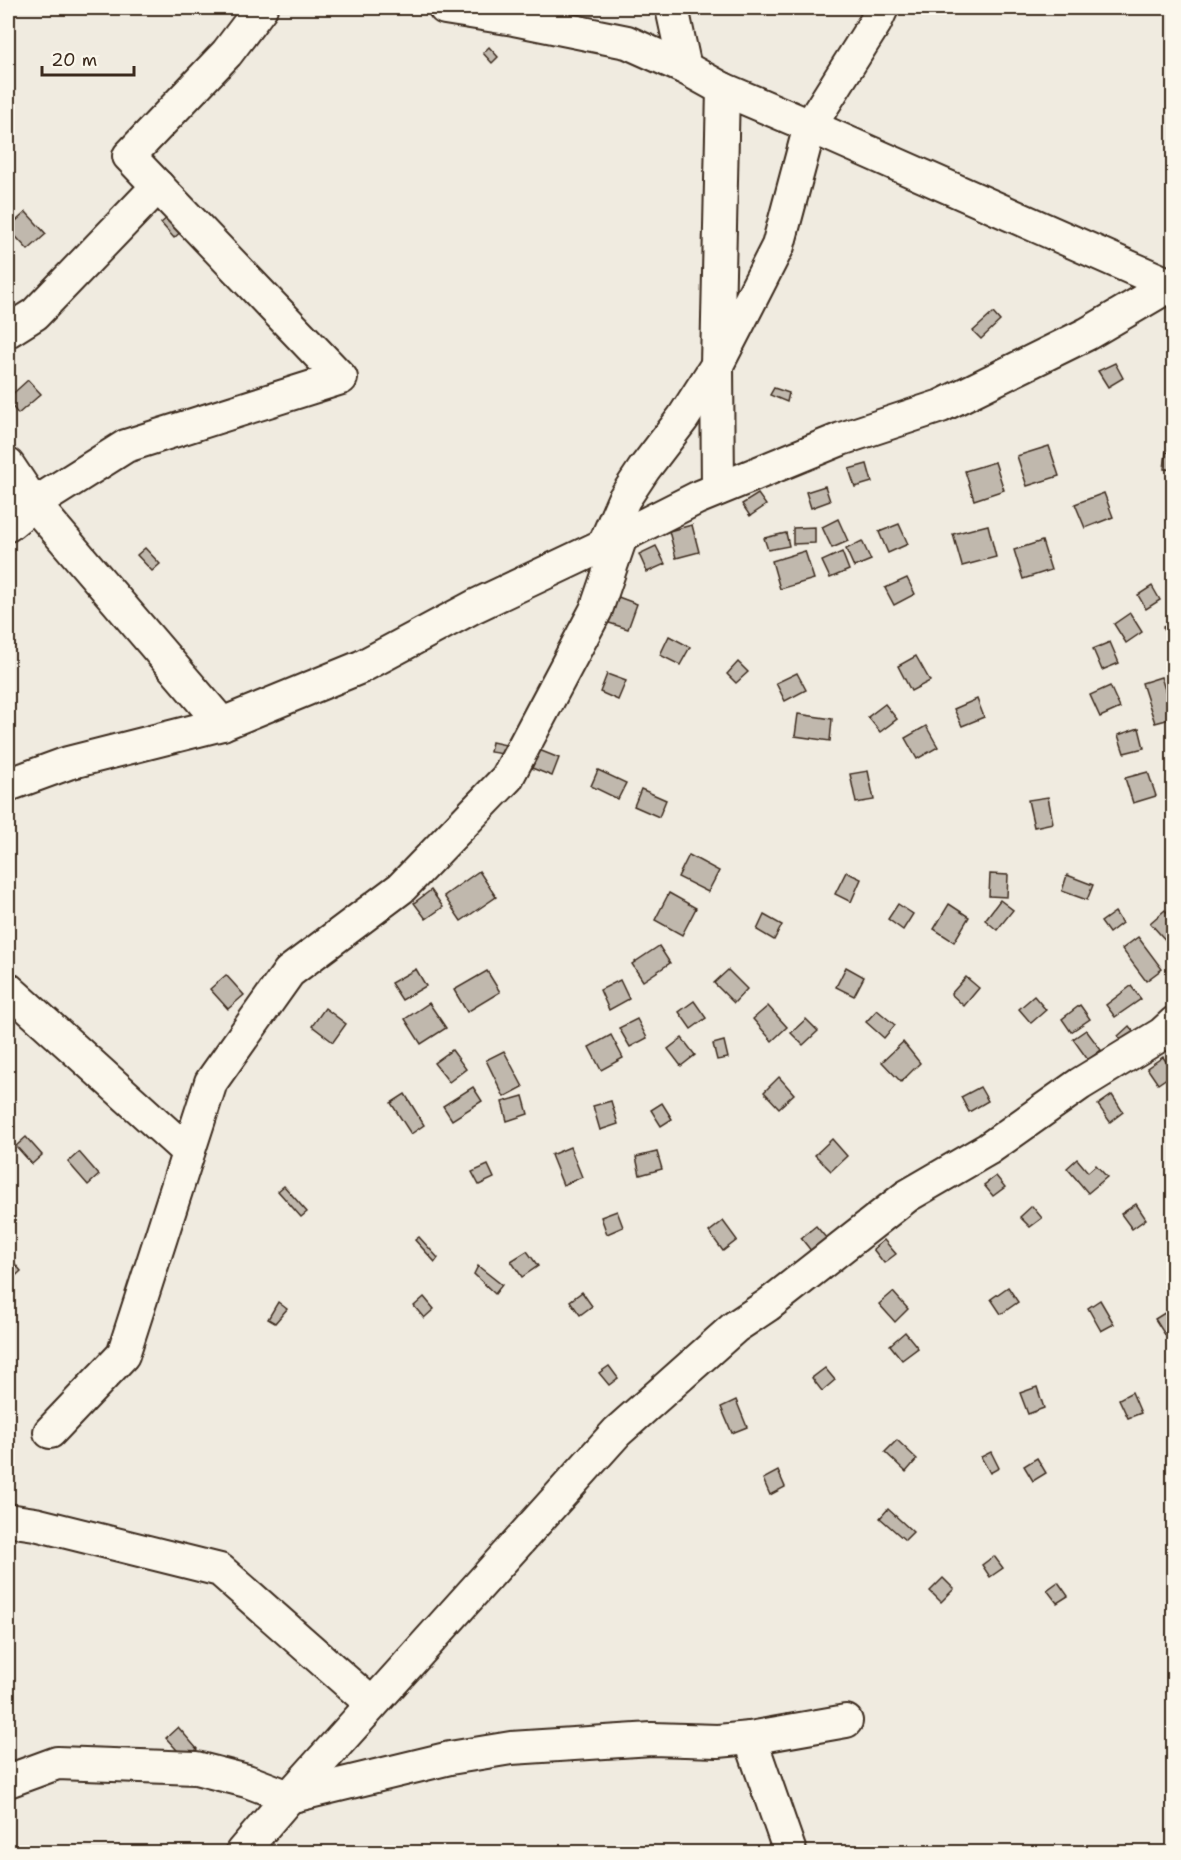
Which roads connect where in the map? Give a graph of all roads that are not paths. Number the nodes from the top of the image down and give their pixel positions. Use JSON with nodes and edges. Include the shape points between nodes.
{"nodes":[{"id":1,"x":261,"y":8,"type":"edge"},
{"id":2,"x":446,"y":8,"type":"edge"},
{"id":3,"x":672,"y":8,"type":"edge"},
{"id":4,"x":882,"y":8,"type":"edge"},
{"id":5,"x":685,"y":68,"type":"junction"},
{"id":6,"x":723,"y":90,"type":"junction"},
{"id":7,"x":810,"y":126,"type":"junction"},
{"id":8,"x":158,"y":186,"type":"junction"},
{"id":9,"x":1172,"y":284,"type":"edge"},
{"id":10,"x":8,"y":331,"type":"edge"},
{"id":11,"x":717,"y":365,"type":"junction"},
{"id":12,"x":8,"y":465,"type":"edge"},
{"id":13,"x":718,"y":489,"type":"junction"},
{"id":14,"x":34,"y":504,"type":"junction"},
{"id":15,"x":8,"y":525,"type":"edge"},
{"id":16,"x":612,"y":541,"type":"junction"},
{"id":17,"x":222,"y":724,"type":"junction"},
{"id":18,"x":8,"y":785,"type":"edge"},
{"id":19,"x":8,"y":989,"type":"edge"},
{"id":20,"x":1173,"y":1023,"type":"edge"},
{"id":21,"x":188,"y":1152,"type":"junction"},
{"id":22,"x":50,"y":1432,"type":"dead end"},
{"id":23,"x":8,"y":1520,"type":"edge"},
{"id":24,"x":372,"y":1704,"type":"junction"},
{"id":25,"x":846,"y":1721,"type":"dead end"},
{"id":26,"x":750,"y":1738,"type":"junction"},
{"id":27,"x":8,"y":1781,"type":"edge"},
{"id":28,"x":289,"y":1797,"type":"junction"},
{"id":29,"x":242,"y":1852,"type":"edge"},
{"id":30,"x":790,"y":1852,"type":"edge"}],
"edges":[{"from":1,"to":8,"type":"street","via":[[227,53],[129,156]]},
{"from":2,"to":5,"type":"street","via":[[627,42]]},
{"from":3,"to":5,"type":"street"},
{"from":4,"to":7,"type":"street"},
{"from":5,"to":6,"type":"street"},
{"from":6,"to":7,"type":"street"},
{"from":6,"to":11,"type":"street"},
{"from":7,"to":9,"type":"street"},
{"from":7,"to":11,"type":"street","via":[[778,246]]},
{"from":8,"to":10,"type":"street","via":[[35,314]]},
{"from":8,"to":14,"type":"street","via":[[341,378],[126,446]]},
{"from":9,"to":13,"type":"street","via":[[1087,334],[941,406],[841,439]]},
{"from":11,"to":13,"type":"street"},
{"from":11,"to":16,"type":"street","via":[[624,499]]},
{"from":12,"to":14,"type":"street"},
{"from":13,"to":16,"type":"street"},
{"from":14,"to":15,"type":"street"},
{"from":14,"to":17,"type":"street"},
{"from":16,"to":17,"type":"street","via":[[475,606],[361,667]]},
{"from":16,"to":21,"type":"street","via":[[596,610],[507,778],[401,888],[290,972],[211,1082]]},
{"from":17,"to":18,"type":"street","via":[[69,763]]},
{"from":19,"to":21,"type":"street"},
{"from":20,"to":24,"type":"street","via":[[988,1149],[907,1196],[735,1327],[617,1432]]},
{"from":21,"to":22,"type":"street","via":[[123,1355]]},
{"from":23,"to":24,"type":"street","via":[[220,1569]]},
{"from":24,"to":28,"type":"street"},
{"from":25,"to":26,"type":"street"},
{"from":26,"to":28,"type":"street","via":[[652,1739],[511,1748],[450,1758]]},
{"from":26,"to":30,"type":"street"},
{"from":27,"to":28,"type":"street","via":[[57,1763],[196,1768]]},
{"from":28,"to":29,"type":"street"}]}
